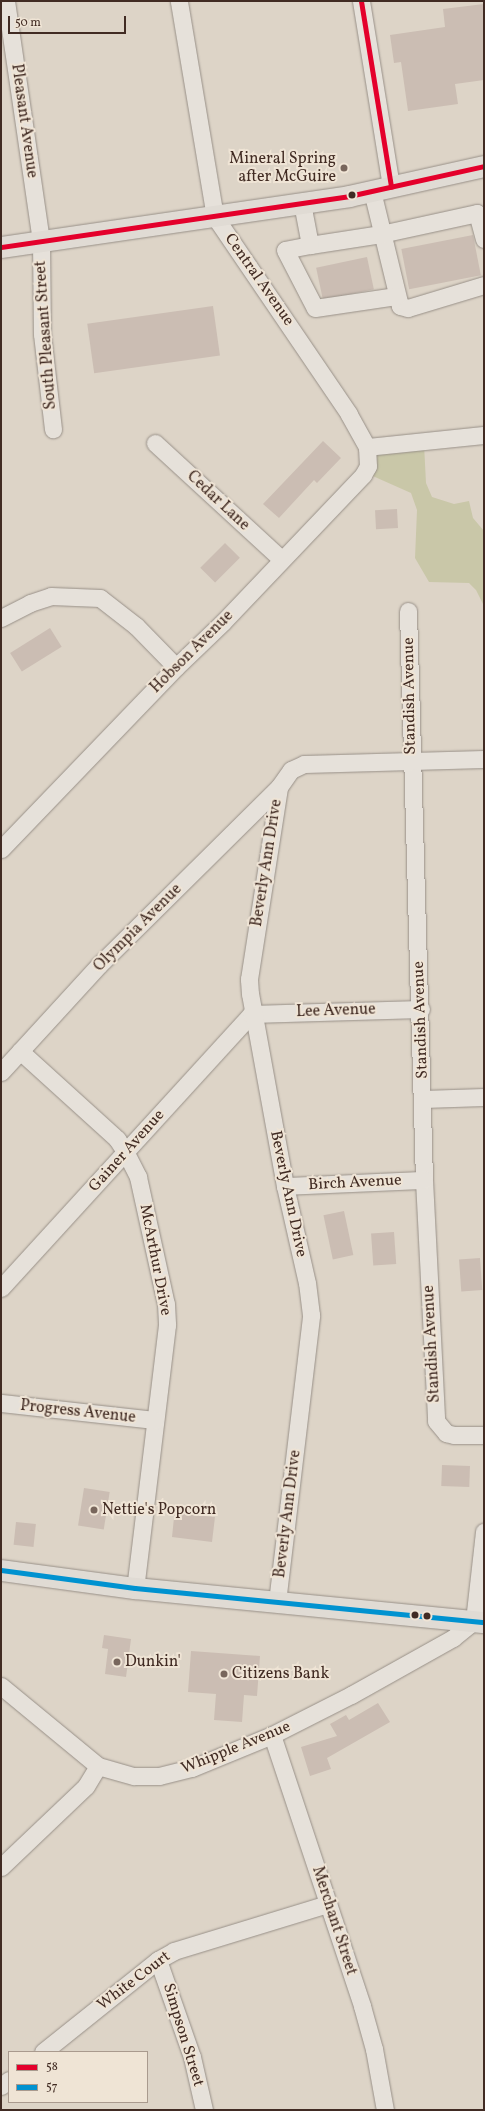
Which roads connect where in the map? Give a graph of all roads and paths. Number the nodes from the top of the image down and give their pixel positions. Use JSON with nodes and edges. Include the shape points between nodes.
{"nodes":[{"id":1,"x":6,"y":1,"type":"edge"},
{"id":2,"x":179,"y":1,"type":"edge"},
{"id":3,"x":361,"y":1,"type":"edge"},
{"id":4,"x":484,"y":166,"type":"edge"},
{"id":5,"x":381,"y":189,"type":"junction"},
{"id":6,"x":302,"y":203,"type":"junction"},
{"id":7,"x":215,"y":217,"type":"junction"},
{"id":8,"x":381,"y":234,"type":"junction"},
{"id":9,"x":484,"y":239,"type":"edge"},
{"id":10,"x":41,"y":242,"type":"junction"},
{"id":11,"x":310,"y":245,"type":"junction"},
{"id":12,"x":1,"y":247,"type":"edge"},
{"id":13,"x":484,"y":285,"type":"edge"},
{"id":14,"x":396,"y":296,"type":"junction"},
{"id":15,"x":53,"y":430,"type":"dead end"},
{"id":16,"x":484,"y":435,"type":"edge"},
{"id":17,"x":155,"y":443,"type":"dead end"},
{"id":18,"x":367,"y":447,"type":"junction"},
{"id":19,"x":281,"y":560,"type":"junction"},
{"id":20,"x":408,"y":611,"type":"dead end"},
{"id":21,"x":1,"y":618,"type":"edge"},
{"id":22,"x":176,"y":667,"type":"junction"},
{"id":23,"x":484,"y":759,"type":"edge"},
{"id":24,"x":412,"y":761,"type":"junction"},
{"id":25,"x":279,"y":787,"type":"junction"},
{"id":26,"x":1,"y":849,"type":"edge"},
{"id":27,"x":420,"y":1009,"type":"junction"},
{"id":28,"x":252,"y":1014,"type":"junction"},
{"id":29,"x":20,"y":1051,"type":"junction"},
{"id":30,"x":1,"y":1072,"type":"edge"},
{"id":31,"x":484,"y":1098,"type":"edge"},
{"id":32,"x":423,"y":1099,"type":"junction"},
{"id":33,"x":126,"y":1153,"type":"junction"},
{"id":34,"x":424,"y":1180,"type":"junction"},
{"id":35,"x":286,"y":1186,"type":"junction"},
{"id":36,"x":1,"y":1288,"type":"edge"},
{"id":37,"x":1,"y":1403,"type":"edge"},
{"id":38,"x":155,"y":1420,"type":"junction"},
{"id":39,"x":484,"y":1435,"type":"edge"},
{"id":40,"x":484,"y":1532,"type":"edge"},
{"id":41,"x":1,"y":1570,"type":"edge"},
{"id":42,"x":135,"y":1588,"type":"junction"},
{"id":43,"x":277,"y":1602,"type":"junction"},
{"id":44,"x":479,"y":1622,"type":"edge"},
{"id":45,"x":1,"y":1686,"type":"edge"},
{"id":46,"x":272,"y":1735,"type":"junction"},
{"id":47,"x":98,"y":1766,"type":"junction"},
{"id":48,"x":1,"y":1867,"type":"edge"},
{"id":49,"x":328,"y":1904,"type":"junction"},
{"id":50,"x":158,"y":1960,"type":"junction"},
{"id":51,"x":44,"y":2051,"type":"edge"},
{"id":52,"x":204,"y":2110,"type":"edge"},
{"id":53,"x":385,"y":2110,"type":"edge"}],
"edges":[{"from":1,"to":10,"type":"street","name":"Pleasant Avenue"},
{"from":2,"to":7,"type":"street","name":"Central Avenue"},
{"from":3,"to":5,"type":"street"},
{"from":4,"to":5,"type":"main road"},
{"from":5,"to":6,"type":"main road"},
{"from":5,"to":8,"type":"street"},
{"from":6,"to":7,"type":"main road"},
{"from":6,"to":11,"type":"street"},
{"from":7,"to":10,"type":"main road"},
{"from":7,"to":18,"type":"street","name":"Central Avenue","via":[[349,414]]},
{"from":8,"to":9,"type":"street","via":[[476,213]]},
{"from":8,"to":11,"type":"street"},
{"from":8,"to":14,"type":"street"},
{"from":10,"to":12,"type":"main road"},
{"from":10,"to":15,"type":"street","name":"South Pleasant Street","via":[[42,334]]},
{"from":11,"to":14,"type":"street","via":[[286,250],[315,308]]},
{"from":13,"to":14,"type":"street","via":[[408,308],[400,306]]},
{"from":16,"to":18,"type":"street","via":[[392,442]]},
{"from":17,"to":19,"type":"street","name":"Cedar Lane"},
{"from":18,"to":19,"type":"street","name":"Hobson Avenue","via":[[368,466],[363,475]]},
{"from":19,"to":22,"type":"street","name":"Hobson Avenue","via":[[223,622]]},
{"from":20,"to":24,"type":"street","name":"Standish Avenue"},
{"from":21,"to":22,"type":"street","via":[[30,603],[51,596],[100,598],[136,626]]},
{"from":22,"to":26,"type":"street","name":"Hobson Avenue"},
{"from":23,"to":24,"type":"street","name":"Olympia Avenue"},
{"from":24,"to":25,"type":"street","name":"Olympia Avenue","via":[[304,764],[291,770]]},
{"from":24,"to":27,"type":"street","name":"Standish Avenue"},
{"from":25,"to":28,"type":"street","name":"Beverly Ann Drive","via":[[249,979]]},
{"from":25,"to":29,"type":"street","name":"Olympia Avenue","via":[[99,965]]},
{"from":27,"to":28,"type":"street","name":"Lee Avenue"},
{"from":27,"to":32,"type":"street","name":"Standish Avenue"},
{"from":28,"to":33,"type":"street","name":"Gainer Avenue"},
{"from":28,"to":35,"type":"street","name":"Beverly Ann Drive"},
{"from":29,"to":30,"type":"street","name":"Olympia Avenue"},
{"from":29,"to":33,"type":"street","name":"McArthur Drive","via":[[117,1139]]},
{"from":31,"to":32,"type":"street"},
{"from":32,"to":34,"type":"street","name":"Standish Avenue"},
{"from":33,"to":36,"type":"street","name":"Gainer Avenue"},
{"from":33,"to":38,"type":"street","name":"McArthur Drive","via":[[138,1177],[168,1315]]},
{"from":34,"to":35,"type":"street","name":"Birch Avenue"},
{"from":34,"to":39,"type":"street","name":"Standish Avenue","via":[[436,1421],[440,1428],[454,1436]]},
{"from":35,"to":43,"type":"street","name":"Beverly Ann Drive","via":[[307,1283],[311,1315]]},
{"from":37,"to":38,"type":"street","name":"Progress Avenue"},
{"from":38,"to":42,"type":"street","name":"McArthur Drive"},
{"from":40,"to":44,"type":"street"},
{"from":41,"to":42,"type":"main road"},
{"from":42,"to":43,"type":"main road"},
{"from":43,"to":44,"type":"main road"},
{"from":44,"to":46,"type":"street","name":"Whipple Avenue","via":[[365,1688]]},
{"from":45,"to":47,"type":"street","name":"Whipple Avenue"},
{"from":46,"to":47,"type":"street","name":"Whipple Avenue","via":[[177,1773],[134,1776]]},
{"from":46,"to":49,"type":"street","name":"Merchant Street"},
{"from":47,"to":48,"type":"street","via":[[86,1786]]},
{"from":49,"to":50,"type":"street","name":"White Court","via":[[192,1944]]},
{"from":49,"to":53,"type":"street","name":"Merchant Street","via":[[374,2049]]},
{"from":50,"to":51,"type":"street","name":"White Court"},
{"from":50,"to":52,"type":"street","name":"Simpson Street","via":[[192,2057]]}]}
